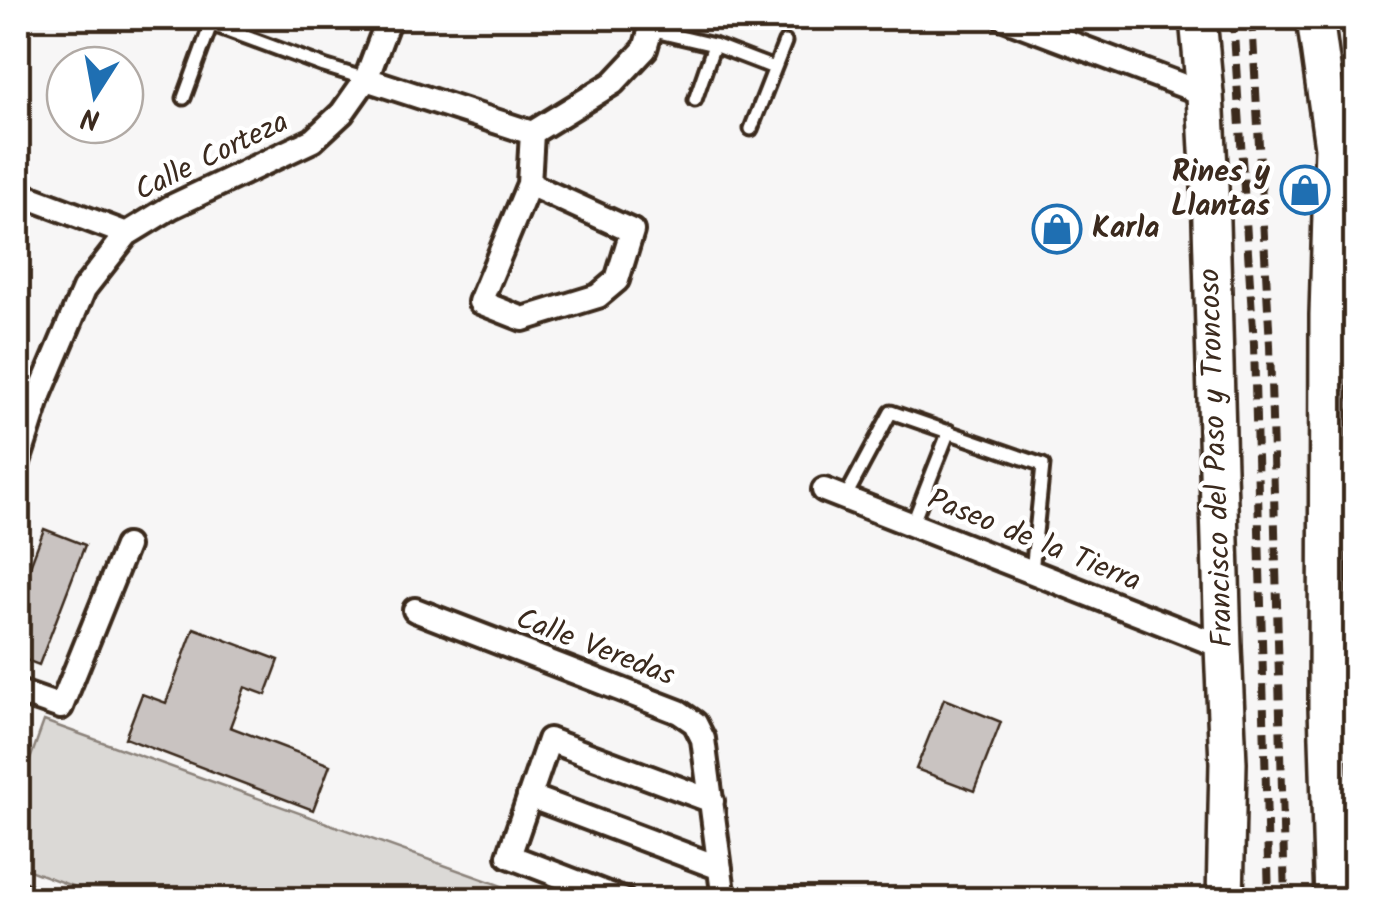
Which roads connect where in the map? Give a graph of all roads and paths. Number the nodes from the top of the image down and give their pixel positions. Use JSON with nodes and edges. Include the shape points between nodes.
{"nodes":[{"id":1,"x":389,"y":18,"type":"edge"},
{"id":2,"x":1004,"y":18,"type":"edge"},
{"id":3,"x":1198,"y":18,"type":"edge"},
{"id":4,"x":1315,"y":18,"type":"edge"},
{"id":5,"x":652,"y":24,"type":"edge"},
{"id":6,"x":785,"y":42,"type":"dead end"},
{"id":7,"x":714,"y":46,"type":"junction"},
{"id":8,"x":774,"y":68,"type":"junction"},
{"id":9,"x":366,"y":79,"type":"junction"},
{"id":10,"x":1205,"y":94,"type":"junction"},
{"id":11,"x":184,"y":98,"type":"dead end"},
{"id":12,"x":695,"y":100,"type":"dead end"},
{"id":13,"x":751,"y":129,"type":"dead end"},
{"id":14,"x":532,"y":132,"type":"junction"},
{"id":15,"x":1344,"y":140,"type":"edge"},
{"id":16,"x":528,"y":184,"type":"junction"},
{"id":17,"x":18,"y":193,"type":"edge"},
{"id":18,"x":128,"y":234,"type":"junction"},
{"id":19,"x":1342,"y":320,"type":"edge"},
{"id":20,"x":949,"y":432,"type":"junction"},
{"id":21,"x":18,"y":462,"type":"edge"},
{"id":22,"x":835,"y":494,"type":"joint"},
{"id":23,"x":912,"y":525,"type":"junction"},
{"id":24,"x":126,"y":546,"type":"dead end"},
{"id":25,"x":1032,"y":572,"type":"junction"},
{"id":26,"x":415,"y":610,"type":"dead end"},
{"id":27,"x":1222,"y":647,"type":"junction"},
{"id":28,"x":18,"y":692,"type":"edge"},
{"id":29,"x":1341,"y":711,"type":"edge"},
{"id":30,"x":529,"y":796,"type":"junction"},
{"id":31,"x":712,"y":801,"type":"junction"},
{"id":32,"x":720,"y":868,"type":"junction"},
{"id":33,"x":1356,"y":888,"type":"edge"},
{"id":34,"x":18,"y":894,"type":"edge"},
{"id":35,"x":33,"y":900,"type":"edge"},
{"id":36,"x":623,"y":900,"type":"edge"},
{"id":37,"x":724,"y":900,"type":"edge"},
{"id":38,"x":1225,"y":900,"type":"edge"},
{"id":39,"x":1333,"y":900,"type":"edge"}],
"edges":[{"from":1,"to":9,"type":"street","name":"Calle Corteza"},
{"from":2,"to":10,"type":"street"},
{"from":3,"to":10,"type":"main road","name":"Francisco del Paso y Troncoso"},
{"from":4,"to":15,"type":"main road"},
{"from":5,"to":7,"type":"lane"},
{"from":5,"to":14,"type":"street","via":[[645,49],[613,83]]},
{"from":6,"to":8,"type":"lane"},
{"from":7,"to":8,"type":"lane"},
{"from":7,"to":12,"type":"lane"},
{"from":8,"to":13,"type":"lane"},
{"from":9,"to":11,"type":"lane","via":[[211,24]]},
{"from":9,"to":14,"type":"street"},
{"from":9,"to":18,"type":"street","name":"Calle Corteza","via":[[313,140]]},
{"from":10,"to":27,"type":"main road","name":"Francisco del Paso y Troncoso"},
{"from":14,"to":16,"type":"street"},
{"from":15,"to":19,"type":"main road"},
{"from":16,"to":16,"type":"street","via":[[480,302],[524,319],[598,296],[617,280],[632,231]]},
{"from":17,"to":18,"type":"street"},
{"from":18,"to":21,"type":"street","name":"Calle Corteza","via":[[84,288]]},
{"from":19,"to":29,"type":"main road"},
{"from":20,"to":22,"type":"lane","via":[[891,412]]},
{"from":20,"to":23,"type":"lane"},
{"from":20,"to":25,"type":"lane","via":[[1043,466]]},
{"from":22,"to":23,"type":"street","name":"Paseo de la Tierra"},
{"from":23,"to":25,"type":"street","name":"Paseo de la Tierra"},
{"from":24,"to":28,"type":"street","via":[[60,707]]},
{"from":25,"to":27,"type":"street","name":"Paseo de la Tierra"},
{"from":26,"to":31,"type":"street","name":"Calle Veredas","via":[[696,723]]},
{"from":27,"to":38,"type":"main road","name":"Francisco del Paso y Troncoso"},
{"from":29,"to":39,"type":"main road"},
{"from":30,"to":31,"type":"street","via":[[549,740]]},
{"from":30,"to":32,"type":"street"},
{"from":30,"to":36,"type":"street","via":[[509,856]]},
{"from":31,"to":32,"type":"street","name":"Calle Veredas"},
{"from":32,"to":37,"type":"street","name":"Calle Veredas"},
{"from":33,"to":39,"type":"street"},
{"from":34,"to":35,"type":"street"}]}
